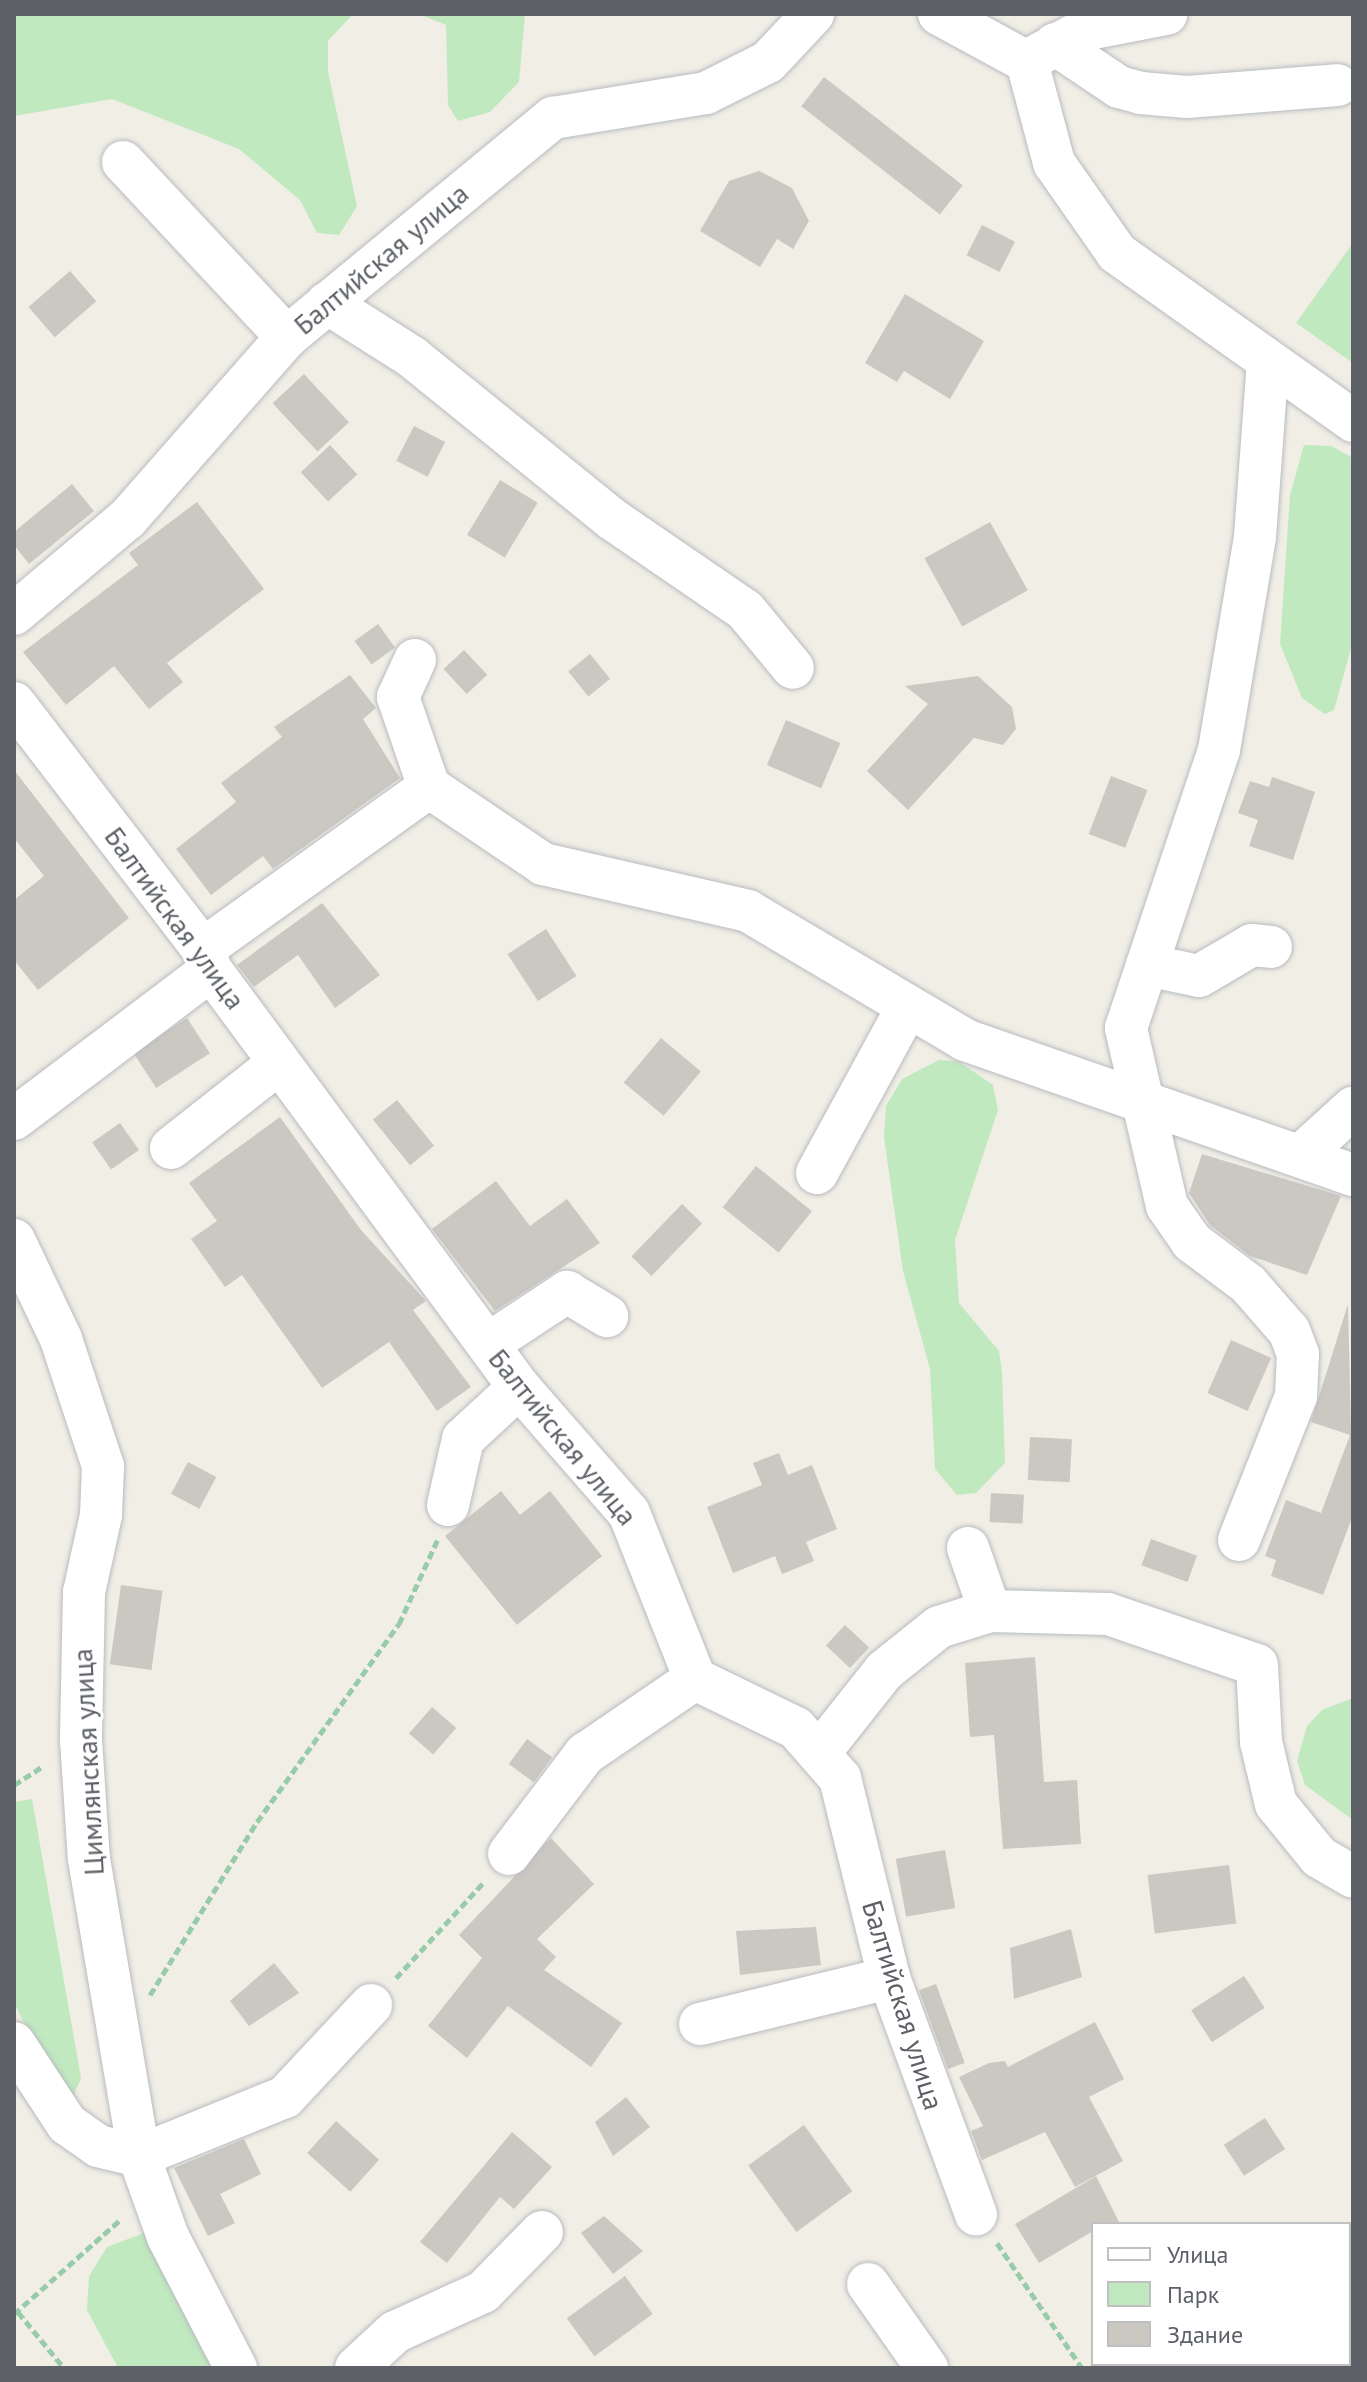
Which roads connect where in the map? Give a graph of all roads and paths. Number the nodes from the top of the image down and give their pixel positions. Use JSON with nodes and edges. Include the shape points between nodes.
{"nodes":[{"id":1,"x":813,"y":14,"type":"edge"},
{"id":2,"x":939,"y":14,"type":"edge"},
{"id":3,"x":1166,"y":14,"type":"edge"},
{"id":4,"x":1041,"y":53,"type":"junction"},
{"id":5,"x":1338,"y":85,"type":"dead end"},
{"id":6,"x":123,"y":162,"type":"dead end"},
{"id":7,"x":327,"y":303,"type":"junction"},
{"id":8,"x":287,"y":337,"type":"junction"},
{"id":9,"x":1268,"y":362,"type":"junction"},
{"id":10,"x":1353,"y":421,"type":"edge"},
{"id":11,"x":14,"y":614,"type":"edge"},
{"id":12,"x":415,"y":660,"type":"dead end"},
{"id":13,"x":793,"y":668,"type":"dead end"},
{"id":14,"x":14,"y":703,"type":"edge"},
{"id":15,"x":429,"y":787,"type":"junction"},
{"id":16,"x":1271,"y":947,"type":"dead end"},
{"id":17,"x":207,"y":959,"type":"junction"},
{"id":18,"x":1147,"y":965,"type":"junction"},
{"id":19,"x":906,"y":1010,"type":"junction"},
{"id":20,"x":279,"y":1063,"type":"junction"},
{"id":21,"x":1145,"y":1104,"type":"junction"},
{"id":22,"x":1353,"y":1108,"type":"edge"},
{"id":23,"x":14,"y":1119,"type":"edge"},
{"id":24,"x":171,"y":1148,"type":"dead end"},
{"id":25,"x":1300,"y":1156,"type":"junction"},
{"id":26,"x":817,"y":1173,"type":"dead end"},
{"id":27,"x":1353,"y":1175,"type":"edge"},
{"id":28,"x":14,"y":1240,"type":"edge"},
{"id":29,"x":607,"y":1316,"type":"dead end"},
{"id":30,"x":488,"y":1344,"type":"junction"},
{"id":31,"x":519,"y":1387,"type":"junction"},
{"id":32,"x":448,"y":1505,"type":"joint"},
{"id":33,"x":1239,"y":1540,"type":"dead end"},
{"id":34,"x":968,"y":1548,"type":"dead end"},
{"id":35,"x":990,"y":1611,"type":"junction"},
{"id":36,"x":695,"y":1679,"type":"junction"},
{"id":37,"x":820,"y":1752,"type":"junction"},
{"id":38,"x":509,"y":1854,"type":"joint"},
{"id":39,"x":1353,"y":1877,"type":"edge"},
{"id":40,"x":889,"y":1978,"type":"junction"},
{"id":41,"x":371,"y":2005,"type":"joint"},
{"id":42,"x":115,"y":2017,"type":"junction"},
{"id":43,"x":700,"y":2024,"type":"dead end"},
{"id":44,"x":14,"y":2043,"type":"edge"},
{"id":45,"x":144,"y":2175,"type":"junction"},
{"id":46,"x":976,"y":2214,"type":"joint"},
{"id":47,"x":542,"y":2232,"type":"dead end"},
{"id":48,"x":868,"y":2284,"type":"dead end"},
{"id":49,"x":16,"y":2313,"type":"edge"},
{"id":50,"x":64,"y":2368,"type":"edge"},
{"id":51,"x":236,"y":2368,"type":"edge"},
{"id":52,"x":356,"y":2368,"type":"edge"},
{"id":53,"x":927,"y":2368,"type":"edge"},
{"id":54,"x":1082,"y":2368,"type":"edge"}],
"edges":[{"from":1,"to":7,"type":"street","name":"Балтийская улица","via":[[768,62],[706,93],[553,118]]},
{"from":2,"to":4,"type":"street"},
{"from":3,"to":4,"type":"street","via":[[1084,30]]},
{"from":4,"to":5,"type":"street","via":[[1141,93],[1187,97]]},
{"from":4,"to":9,"type":"street","via":[[1054,163],[1117,253]]},
{"from":6,"to":8,"type":"street"},
{"from":7,"to":8,"type":"street","name":"Балтийская улица"},
{"from":7,"to":13,"type":"street","via":[[412,357],[612,519],[745,610]]},
{"from":8,"to":11,"type":"street","name":"Балтийская улица","via":[[127,519]]},
{"from":9,"to":10,"type":"street"},
{"from":9,"to":18,"type":"street","via":[[1255,537],[1219,750]]},
{"from":12,"to":15,"type":"street","via":[[398,697]]},
{"from":14,"to":17,"type":"street","name":"Балтийская улица"},
{"from":15,"to":17,"type":"street"},
{"from":15,"to":19,"type":"street","via":[[543,864],[748,911]]},
{"from":16,"to":18,"type":"street","via":[[1252,945],[1199,976]]},
{"from":17,"to":20,"type":"street","name":"Балтийская улица"},
{"from":17,"to":23,"type":"street"},
{"from":18,"to":21,"type":"street","via":[[1126,1028]]},
{"from":19,"to":21,"type":"street","via":[[1024,1063]]},
{"from":19,"to":26,"type":"street"},
{"from":20,"to":24,"type":"street"},
{"from":20,"to":30,"type":"street","name":"Балтийская улица"},
{"from":21,"to":25,"type":"street"},
{"from":21,"to":33,"type":"street","via":[[1175,1222],[1248,1284],[1289,1331],[1298,1354],[1296,1396]]},
{"from":22,"to":25,"type":"street"},
{"from":25,"to":27,"type":"street"},
{"from":28,"to":42,"type":"street","name":"Цимлянская улица","via":[[82,1394],[103,1466],[78,1680],[89,1859]]},
{"from":29,"to":30,"type":"street","via":[[567,1292]]},
{"from":30,"to":31,"type":"street","name":"Балтийская улица"},
{"from":31,"to":32,"type":"street","via":[[463,1439]]},
{"from":31,"to":36,"type":"street","name":"Балтийская улица","via":[[629,1513]]},
{"from":32,"to":42,"type":"path","via":[[428,1570],[399,1624],[235,1856],[165,1979]]},
{"from":34,"to":35,"type":"street"},
{"from":35,"to":37,"type":"street","via":[[939,1627],[907,1648]]},
{"from":35,"to":39,"type":"street","via":[[1108,1614],[1257,1665],[1261,1742],[1276,1804],[1319,1857]]},
{"from":36,"to":37,"type":"street","name":"Балтийская улица","via":[[796,1728]]},
{"from":36,"to":38,"type":"street","via":[[585,1754]]},
{"from":37,"to":40,"type":"street","name":"Балтийская улица","via":[[840,1778]]},
{"from":38,"to":41,"type":"path"},
{"from":40,"to":43,"type":"street"},
{"from":40,"to":46,"type":"street","name":"Балтийская улица"},
{"from":41,"to":45,"type":"street","via":[[285,2097]]},
{"from":42,"to":45,"type":"street","name":"Цимлянская улица"},
{"from":44,"to":45,"type":"street","via":[[67,2124]]},
{"from":45,"to":49,"type":"path"},
{"from":45,"to":51,"type":"street","name":"Цимлянская улица"},
{"from":46,"to":54,"type":"path"},
{"from":47,"to":52,"type":"street","via":[[483,2292],[395,2332]]},
{"from":48,"to":53,"type":"street"},
{"from":49,"to":50,"type":"path"}]}
